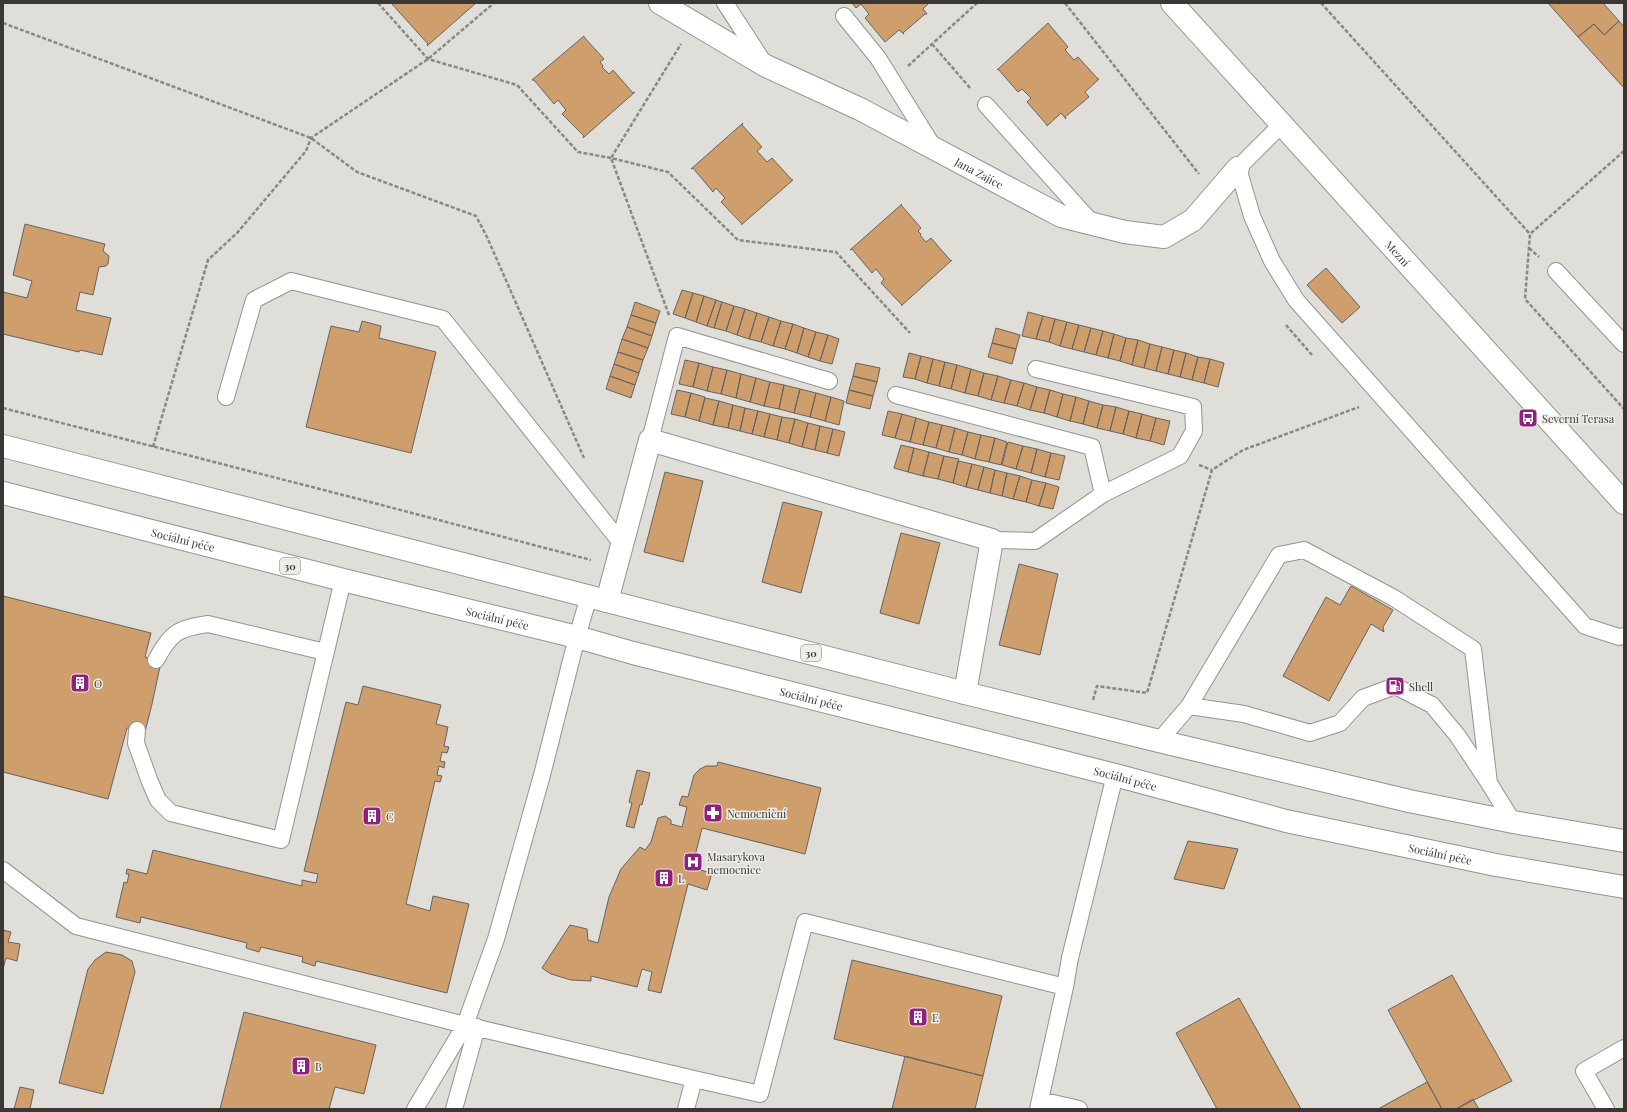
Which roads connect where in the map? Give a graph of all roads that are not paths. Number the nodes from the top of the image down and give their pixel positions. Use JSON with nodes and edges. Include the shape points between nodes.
{"nodes":[{"id":1,"x":660,"y":3,"type":"edge"},
{"id":2,"x":725,"y":3,"type":"edge"},
{"id":3,"x":1172,"y":3,"type":"edge"},
{"id":4,"x":844,"y":16,"type":"dead end"},
{"id":5,"x":766,"y":66,"type":"junction"},
{"id":6,"x":986,"y":105,"type":"road end"},
{"id":7,"x":1281,"y":125,"type":"junction"},
{"id":8,"x":935,"y":150,"type":"junction"},
{"id":9,"x":1238,"y":168,"type":"junction"},
{"id":10,"x":1093,"y":224,"type":"junction"},
{"id":11,"x":1556,"y":272,"type":"dead end"},
{"id":12,"x":1624,"y":344,"type":"edge"},
{"id":13,"x":1036,"y":369,"type":"dead end"},
{"id":14,"x":829,"y":381,"type":"dead end"},
{"id":15,"x":896,"y":395,"type":"dead end"},
{"id":16,"x":226,"y":397,"type":"dead end"},
{"id":17,"x":650,"y":440,"type":"junction"},
{"id":18,"x":3,"y":446,"type":"edge"},
{"id":19,"x":3,"y":493,"type":"edge"},
{"id":20,"x":1103,"y":494,"type":"junction"},
{"id":21,"x":1624,"y":503,"type":"edge"},
{"id":22,"x":992,"y":540,"type":"junction"},
{"id":23,"x":622,"y":544,"type":"junction"},
{"id":24,"x":343,"y":580,"type":"junction"},
{"id":25,"x":598,"y":598,"type":"junction"},
{"id":26,"x":1624,"y":636,"type":"edge"},
{"id":27,"x":576,"y":637,"type":"junction"},
{"id":28,"x":325,"y":652,"type":"junction"},
{"id":29,"x":156,"y":660,"type":"dead end"},
{"id":30,"x":965,"y":693,"type":"junction"},
{"id":31,"x":1189,"y":706,"type":"junction"},
{"id":32,"x":137,"y":730,"type":"dead end"},
{"id":33,"x":1159,"y":741,"type":"junction"},
{"id":34,"x":1115,"y":775,"type":"junction"},
{"id":35,"x":1489,"y":783,"type":"junction"},
{"id":36,"x":1512,"y":822,"type":"junction"},
{"id":37,"x":1624,"y":841,"type":"edge"},
{"id":38,"x":3,"y":870,"type":"edge"},
{"id":39,"x":1624,"y":887,"type":"edge"},
{"id":40,"x":1065,"y":986,"type":"junction"},
{"id":41,"x":471,"y":1026,"type":"junction"},
{"id":42,"x":1624,"y":1048,"type":"edge"},
{"id":43,"x":694,"y":1079,"type":"junction"},
{"id":44,"x":1041,"y":1106,"type":"edge"},
{"id":45,"x":415,"y":1109,"type":"edge"},
{"id":46,"x":454,"y":1109,"type":"edge"},
{"id":47,"x":686,"y":1109,"type":"edge"},
{"id":48,"x":1078,"y":1109,"type":"edge"},
{"id":49,"x":1606,"y":1109,"type":"edge"}],
"edges":[{"from":1,"to":5,"type":"main road","name":"Jana Zajíce"},
{"from":2,"to":5,"type":"lane"},
{"from":3,"to":7,"type":"main road","name":"Mezní"},
{"from":4,"to":8,"type":"lane","via":[[878,58]]},
{"from":5,"to":8,"type":"main road","name":"Jana Zajíce","via":[[860,109]]},
{"from":6,"to":10,"type":"lane"},
{"from":7,"to":9,"type":"lane","name":"Jana Zajíce"},
{"from":7,"to":21,"type":"main road","name":"Mezní"},
{"from":8,"to":10,"type":"main road","name":"Jana Zajíce","via":[[1061,216]]},
{"from":9,"to":10,"type":"main road","name":"Jana Zajíce","via":[[1194,220],[1164,238]]},
{"from":9,"to":26,"type":"lane","via":[[1252,216],[1272,261],[1296,300],[1586,626],[1619,637]]},
{"from":11,"to":12,"type":"lane"},
{"from":13,"to":20,"type":"lane","via":[[1193,407],[1194,431],[1180,456]]},
{"from":14,"to":17,"type":"lane","via":[[677,336]]},
{"from":15,"to":20,"type":"lane","via":[[1092,447]]},
{"from":16,"to":23,"type":"lane","via":[[254,300],[291,281],[443,319]]},
{"from":17,"to":22,"type":"main road"},
{"from":17,"to":23,"type":"main road"},
{"from":18,"to":25,"type":"main road","number":"30"},
{"from":19,"to":24,"type":"main road","name":"Sociální péče","number":"30"},
{"from":20,"to":22,"type":"lane","via":[[1035,541]]},
{"from":22,"to":30,"type":"main road"},
{"from":23,"to":25,"type":"main road","via":[[616,566]]},
{"from":24,"to":27,"type":"main road","name":"Sociální péče","number":"30"},
{"from":24,"to":28,"type":"lane"},
{"from":25,"to":27,"type":"lane"},
{"from":25,"to":30,"type":"main road","number":"30"},
{"from":27,"to":34,"type":"main road","name":"Sociální péče","number":"30"},
{"from":27,"to":41,"type":"lane","via":[[542,776]]},
{"from":28,"to":29,"type":"lane","via":[[208,624],[189,627],[172,636]]},
{"from":28,"to":32,"type":"lane","via":[[281,840],[171,813],[158,800],[150,782],[136,744]]},
{"from":30,"to":33,"type":"main road","number":"30"},
{"from":31,"to":33,"type":"lane"},
{"from":31,"to":35,"type":"lane","via":[[1244,714],[1310,733],[1340,723],[1363,698],[1395,686],[1432,705],[1457,734]]},
{"from":31,"to":35,"type":"lane","via":[[1279,555],[1304,550],[1394,598],[1474,649]]},
{"from":33,"to":36,"type":"main road","number":"30","via":[[1408,801]]},
{"from":34,"to":39,"type":"main road","name":"Sociální péče","number":"30","via":[[1286,820],[1496,865]]},
{"from":34,"to":40,"type":"lane"},
{"from":35,"to":36,"type":"lane"},
{"from":36,"to":37,"type":"main road","number":"30"},
{"from":38,"to":41,"type":"lane","via":[[76,926]]},
{"from":40,"to":43,"type":"lane","via":[[805,922],[760,1094]]},
{"from":40,"to":44,"type":"lane"},
{"from":41,"to":43,"type":"lane"},
{"from":41,"to":45,"type":"lane"},
{"from":41,"to":46,"type":"lane"},
{"from":42,"to":49,"type":"lane","via":[[1584,1071]]},
{"from":43,"to":47,"type":"lane"},
{"from":44,"to":48,"type":"lane"}]}
